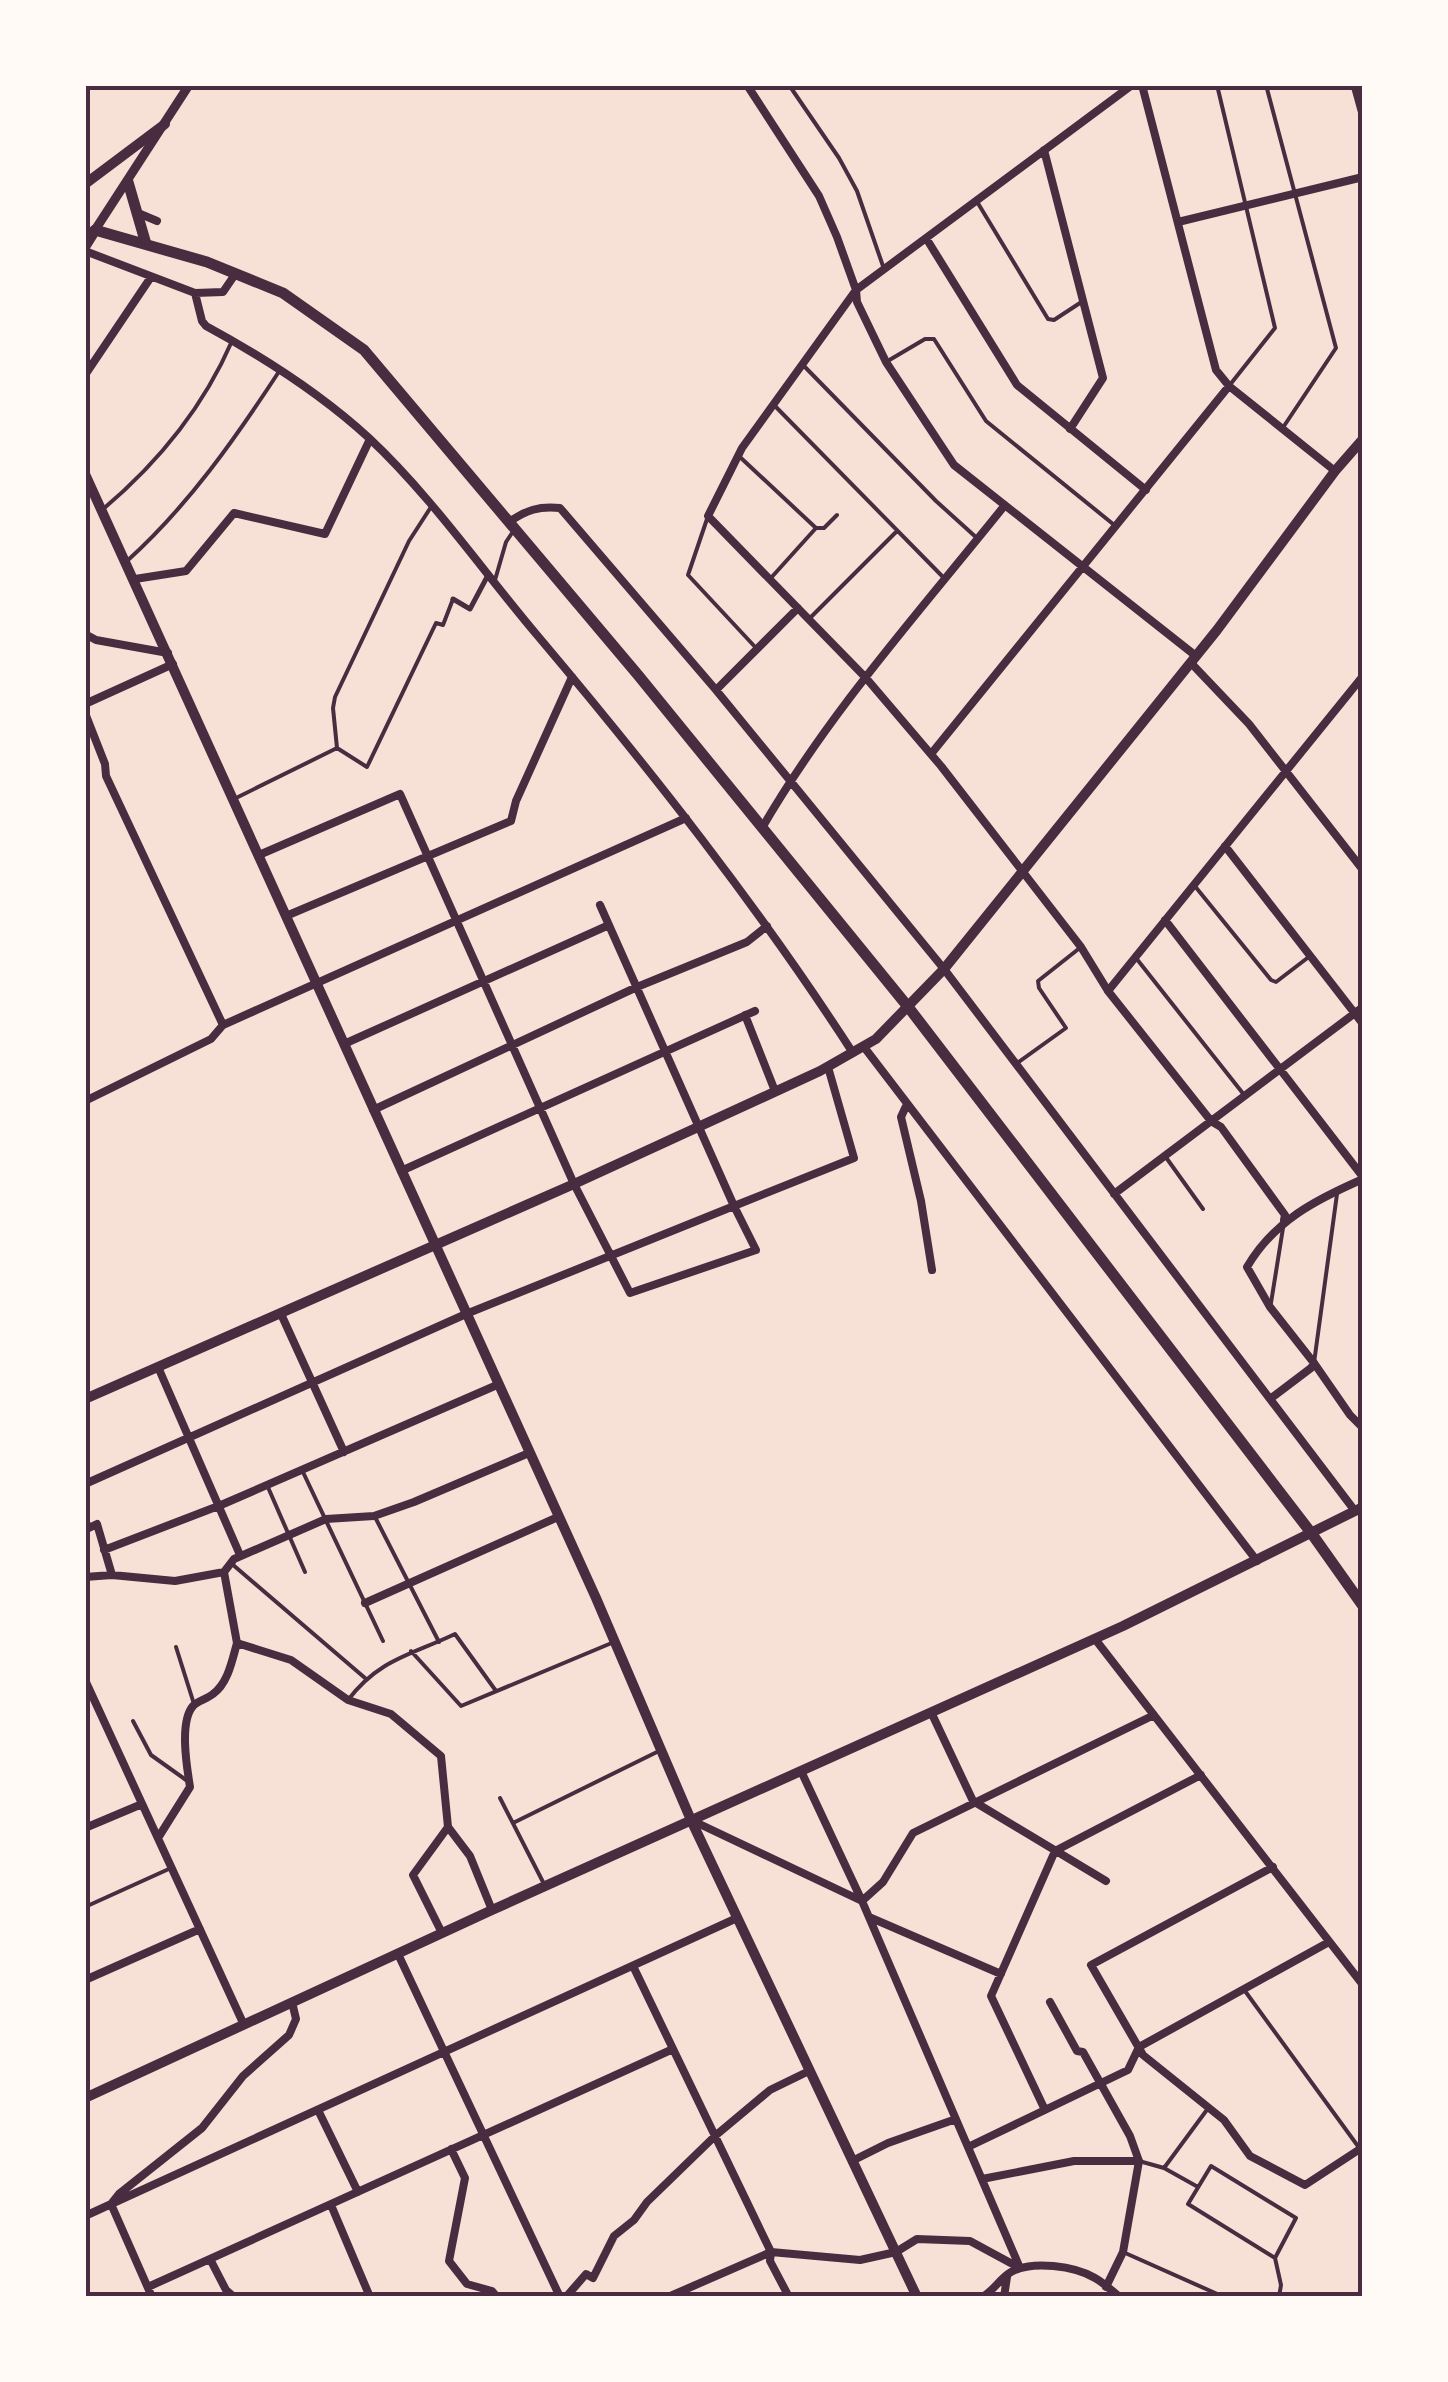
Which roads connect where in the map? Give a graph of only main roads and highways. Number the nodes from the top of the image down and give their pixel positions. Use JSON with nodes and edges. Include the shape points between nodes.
{"nodes":[{"id":1,"x":164,"y":124,"type":"road end"},
{"id":2,"x":132,"y":177,"type":"road end"},
{"id":3,"x":85,"y":184,"type":"edge"},
{"id":4,"x":90,"y":228,"type":"edge"},
{"id":5,"x":146,"y":244,"type":"junction"},
{"id":6,"x":85,"y":248,"type":"edge"},
{"id":7,"x":1363,"y":438,"type":"edge"},
{"id":8,"x":1363,"y":456,"type":"edge"},
{"id":9,"x":1345,"y":459,"type":"junction"},
{"id":10,"x":85,"y":474,"type":"edge"},
{"id":11,"x":909,"y":1008,"type":"junction"},
{"id":12,"x":435,"y":1246,"type":"junction"},
{"id":13,"x":85,"y":1399,"type":"edge"},
{"id":14,"x":1359,"y":1509,"type":"edge"},
{"id":15,"x":1312,"y":1534,"type":"junction"},
{"id":16,"x":1363,"y":1606,"type":"edge"},
{"id":17,"x":691,"y":1820,"type":"junction"},
{"id":18,"x":85,"y":2098,"type":"edge"},
{"id":19,"x":917,"y":2297,"type":"edge"}],
"edges":[{"from":1,"to":3,"type":"main road"},
{"from":2,"to":5,"type":"main road"},
{"from":4,"to":5,"type":"main road"},
{"from":4,"to":6,"type":"main road"},
{"from":5,"to":11,"type":"main road","via":[[284,294],[364,350]]},
{"from":7,"to":9,"type":"main road"},
{"from":8,"to":9,"type":"main road"},
{"from":9,"to":11,"type":"main road","via":[[1194,659]]},
{"from":10,"to":12,"type":"main road"},
{"from":11,"to":12,"type":"main road","via":[[828,1067]]},
{"from":11,"to":15,"type":"main road"},
{"from":12,"to":13,"type":"main road"},
{"from":12,"to":17,"type":"main road"},
{"from":14,"to":15,"type":"main road"},
{"from":15,"to":16,"type":"main road"},
{"from":15,"to":17,"type":"main road"},
{"from":17,"to":18,"type":"main road"},
{"from":17,"to":19,"type":"main road"}]}
